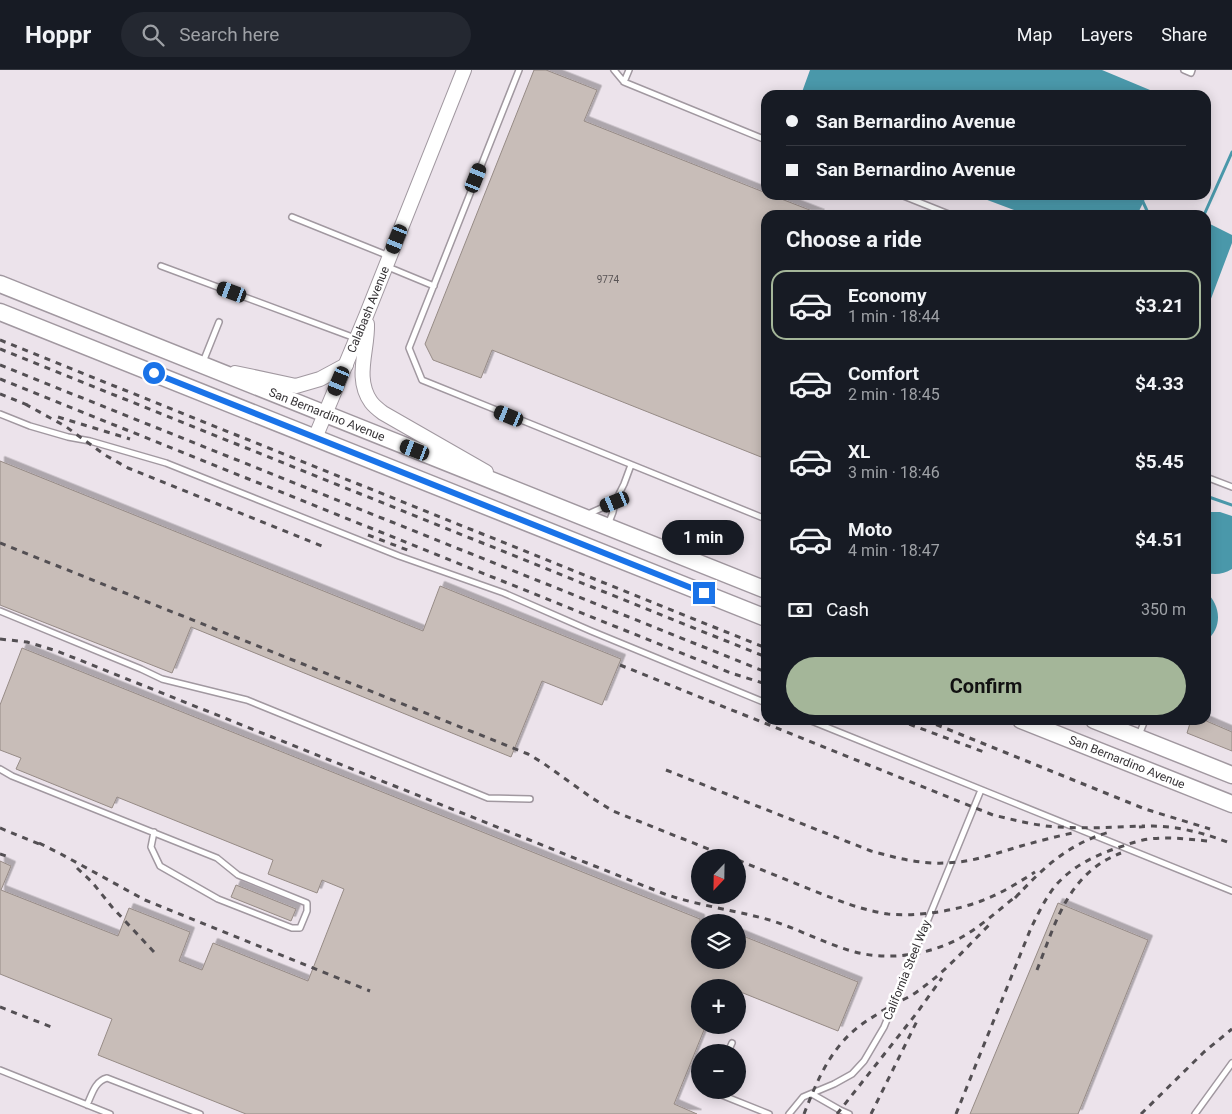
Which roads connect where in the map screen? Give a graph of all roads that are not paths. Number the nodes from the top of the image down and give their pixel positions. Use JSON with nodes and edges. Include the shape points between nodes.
{"nodes":[{"id":1,"x":464,"y":70,"type":"edge"},
{"id":2,"x":519,"y":70,"type":"edge"},
{"id":3,"x":614,"y":70,"type":"edge"},
{"id":4,"x":629,"y":70,"type":"edge"},
{"id":5,"x":1184,"y":70,"type":"edge"},
{"id":6,"x":1192,"y":70,"type":"edge"},
{"id":7,"x":624,"y":82,"type":"junction"},
{"id":8,"x":761,"y":138,"type":"edge"},
{"id":9,"x":914,"y":200,"type":"edge"},
{"id":10,"x":939,"y":210,"type":"edge"},
{"id":11,"x":292,"y":217,"type":"dead end"},
{"id":12,"x":388,"y":261,"type":"junction"},
{"id":13,"x":162,"y":266,"type":"dead end"},
{"id":14,"x":0,"y":284,"type":"edge"},
{"id":15,"x":434,"y":286,"type":"junction"},
{"id":16,"x":0,"y":312,"type":"edge"},
{"id":17,"x":366,"y":316,"type":"junction"},
{"id":18,"x":219,"y":322,"type":"dead end"},
{"id":19,"x":357,"y":339,"type":"junction"},
{"id":20,"x":346,"y":364,"type":"junction"},
{"id":21,"x":202,"y":365,"type":"junction"},
{"id":22,"x":0,"y":414,"type":"edge"},
{"id":23,"x":325,"y":414,"type":"junction"},
{"id":24,"x":315,"y":438,"type":"junction"},
{"id":25,"x":631,"y":465,"type":"junction"},
{"id":26,"x":1211,"y":479,"type":"edge"},
{"id":27,"x":430,"y":483,"type":"junction"},
{"id":28,"x":1232,"y":487,"type":"edge"},
{"id":29,"x":524,"y":494,"type":"junction"},
{"id":30,"x":615,"y":502,"type":"junction"},
{"id":31,"x":583,"y":517,"type":"junction"},
{"id":32,"x":761,"y":517,"type":"edge"},
{"id":33,"x":607,"y":527,"type":"junction"},
{"id":34,"x":761,"y":588,"type":"edge"},
{"id":35,"x":704,"y":593,"type":"junction"},
{"id":36,"x":761,"y":605,"type":"edge"},
{"id":37,"x":0,"y":611,"type":"edge"},
{"id":38,"x":761,"y":616,"type":"edge"},
{"id":39,"x":761,"y":700,"type":"edge"},
{"id":40,"x":821,"y":725,"type":"edge"},
{"id":41,"x":1034,"y":725,"type":"edge"},
{"id":42,"x":1106,"y":725,"type":"edge"},
{"id":43,"x":1143,"y":725,"type":"edge"},
{"id":44,"x":1138,"y":738,"type":"junction"},
{"id":45,"x":0,"y":769,"type":"edge"},
{"id":46,"x":1232,"y":775,"type":"edge"},
{"id":47,"x":981,"y":790,"type":"junction"},
{"id":48,"x":530,"y":799,"type":"dead end"},
{"id":49,"x":1232,"y":804,"type":"edge"},
{"id":50,"x":154,"y":832,"type":"junction"},
{"id":51,"x":1232,"y":891,"type":"edge"},
{"id":52,"x":1232,"y":1063,"type":"edge"},
{"id":53,"x":0,"y":1070,"type":"edge"},
{"id":54,"x":812,"y":1094,"type":"junction"},
{"id":55,"x":732,"y":1099,"type":"edge"},
{"id":56,"x":87,"y":1105,"type":"junction"},
{"id":57,"x":110,"y":1114,"type":"edge"},
{"id":58,"x":200,"y":1114,"type":"edge"},
{"id":59,"x":769,"y":1114,"type":"edge"},
{"id":60,"x":789,"y":1114,"type":"edge"},
{"id":61,"x":849,"y":1114,"type":"edge"},
{"id":62,"x":1195,"y":1114,"type":"edge"}],
"edges":[{"from":1,"to":12,"type":"street","name":"Calabash Avenue"},
{"from":2,"to":15,"type":"lane"},
{"from":3,"to":7,"type":"lane"},
{"from":4,"to":7,"type":"lane"},
{"from":5,"to":6,"type":"lane","via":[[1190,73]]},
{"from":7,"to":8,"type":"lane"},
{"from":9,"to":10,"type":"lane"},
{"from":11,"to":12,"type":"lane"},
{"from":12,"to":15,"type":"lane"},
{"from":12,"to":17,"type":"street","name":"Calabash Avenue"},
{"from":13,"to":19,"type":"lane"},
{"from":14,"to":21,"type":"main road","name":"San Bernardino Avenue"},
{"from":15,"to":25,"type":"lane","via":[[409,348],[422,380]]},
{"from":16,"to":24,"type":"main road","name":"San Bernardino Avenue"},
{"from":17,"to":19,"type":"street","name":"Calabash Avenue"},
{"from":17,"to":29,"type":"street","via":[[362,370],[371,402],[383,413]]},
{"from":18,"to":21,"type":"lane"},
{"from":19,"to":20,"type":"street","name":"Calabash Avenue"},
{"from":20,"to":21,"type":"street","via":[[320,379],[296,386]]},
{"from":20,"to":23,"type":"street","name":"Calabash Avenue"},
{"from":21,"to":23,"type":"main road","name":"San Bernardino Avenue"},
{"from":22,"to":39,"type":"lane","via":[[30,426],[166,463],[399,556],[504,593]]},
{"from":23,"to":24,"type":"street","name":"Calabash Avenue"},
{"from":23,"to":29,"type":"main road","name":"San Bernardino Avenue"},
{"from":24,"to":27,"type":"main road","name":"San Bernardino Avenue"},
{"from":25,"to":30,"type":"lane"},
{"from":25,"to":32,"type":"lane"},
{"from":26,"to":28,"type":"lane"},
{"from":27,"to":33,"type":"main road","via":[[488,497],[580,533]]},
{"from":27,"to":35,"type":"main road","name":"San Bernardino Avenue"},
{"from":29,"to":31,"type":"main road","name":"San Bernardino Avenue"},
{"from":30,"to":31,"type":"lane"},
{"from":30,"to":33,"type":"lane"},
{"from":31,"to":33,"type":"main road","name":"San Bernardino Avenue"},
{"from":33,"to":34,"type":"main road","name":"San Bernardino Avenue"},
{"from":35,"to":36,"type":"main road"},
{"from":35,"to":38,"type":"main road","name":"San Bernardino Avenue"},
{"from":37,"to":48,"type":"lane","via":[[162,679],[247,700],[488,798]]},
{"from":40,"to":47,"type":"lane"},
{"from":41,"to":49,"type":"main road","name":"San Bernardino Avenue"},
{"from":42,"to":44,"type":"main road"},
{"from":43,"to":44,"type":"lane"},
{"from":44,"to":46,"type":"main road"},
{"from":45,"to":50,"type":"lane"},
{"from":47,"to":51,"type":"lane"},
{"from":47,"to":54,"type":"lane","name":"California Steel Way","via":[[884,1027],[864,1061],[852,1074]]},
{"from":50,"to":50,"type":"lane","via":[[217,858],[238,874],[307,903],[308,912],[300,928],[292,928],[218,898],[160,866],[151,847]]},
{"from":52,"to":62,"type":"lane"},
{"from":53,"to":56,"type":"lane"},
{"from":54,"to":60,"type":"lane","name":"California Steel Way","via":[[803,1097]]},
{"from":54,"to":61,"type":"lane"},
{"from":55,"to":59,"type":"lane"},
{"from":56,"to":57,"type":"lane"},
{"from":56,"to":58,"type":"lane","via":[[97,1083],[107,1078]]}]}
